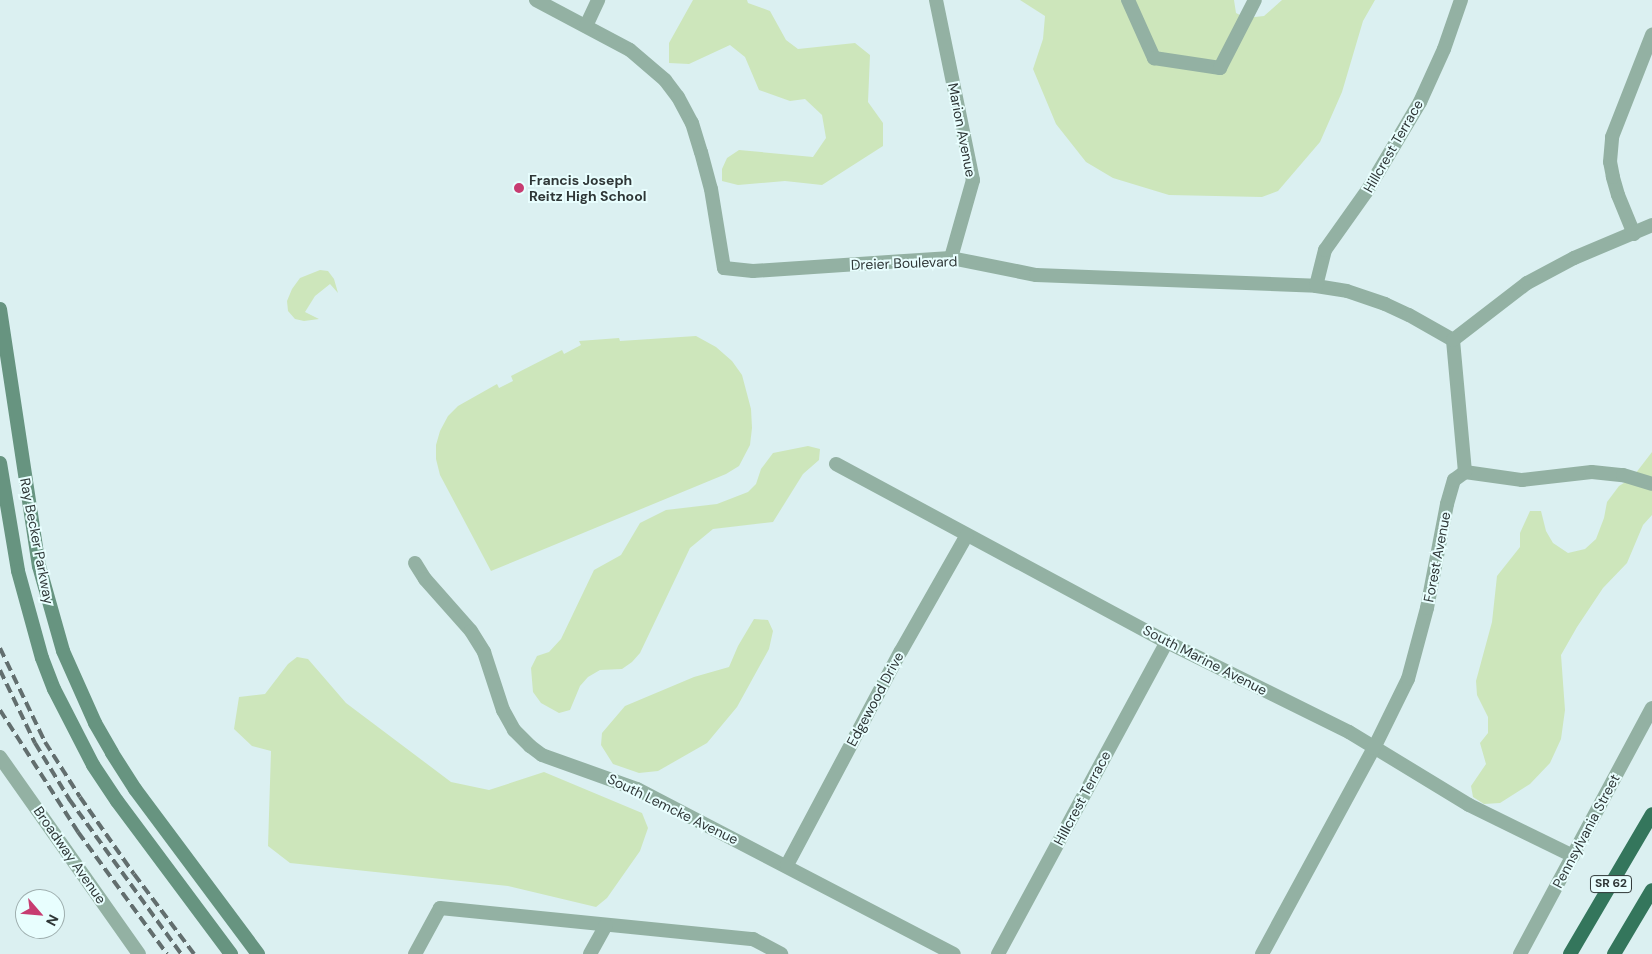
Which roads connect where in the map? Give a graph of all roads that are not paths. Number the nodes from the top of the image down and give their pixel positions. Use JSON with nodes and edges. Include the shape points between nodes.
{"nodes":[{"id":1,"x":536,"y":0,"type":"edge"},
{"id":2,"x":598,"y":0,"type":"edge"},
{"id":3,"x":936,"y":0,"type":"edge"},
{"id":4,"x":1128,"y":0,"type":"edge"},
{"id":5,"x":1255,"y":0,"type":"edge"},
{"id":6,"x":1461,"y":0,"type":"edge"},
{"id":7,"x":586,"y":26,"type":"junction"},
{"id":8,"x":1652,"y":35,"type":"edge"},
{"id":9,"x":1652,"y":225,"type":"edge"},
{"id":10,"x":1634,"y":234,"type":"junction"},
{"id":11,"x":950,"y":258,"type":"junction"},
{"id":12,"x":1316,"y":286,"type":"junction"},
{"id":13,"x":0,"y":309,"type":"edge"},
{"id":14,"x":1453,"y":340,"type":"junction"},
{"id":15,"x":0,"y":462,"type":"edge"},
{"id":16,"x":836,"y":464,"type":"dead end"},
{"id":17,"x":1465,"y":472,"type":"junction"},
{"id":18,"x":1652,"y":484,"type":"edge"},
{"id":19,"x":967,"y":535,"type":"junction"},
{"id":20,"x":415,"y":563,"type":"dead end"},
{"id":21,"x":1167,"y":642,"type":"junction"},
{"id":22,"x":1652,"y":708,"type":"edge"},
{"id":23,"x":1374,"y":748,"type":"junction"},
{"id":24,"x":0,"y":757,"type":"edge"},
{"id":25,"x":1652,"y":814,"type":"edge"},
{"id":26,"x":1573,"y":856,"type":"junction"},
{"id":27,"x":787,"y":866,"type":"junction"},
{"id":28,"x":1652,"y":890,"type":"edge"},
{"id":29,"x":606,"y":925,"type":"junction"},
{"id":30,"x":139,"y":954,"type":"edge"},
{"id":31,"x":231,"y":954,"type":"edge"},
{"id":32,"x":258,"y":954,"type":"edge"},
{"id":33,"x":415,"y":954,"type":"edge"},
{"id":34,"x":590,"y":954,"type":"edge"},
{"id":35,"x":781,"y":954,"type":"edge"},
{"id":36,"x":954,"y":954,"type":"edge"},
{"id":37,"x":998,"y":954,"type":"edge"},
{"id":38,"x":1262,"y":954,"type":"edge"},
{"id":39,"x":1520,"y":954,"type":"edge"},
{"id":40,"x":1570,"y":954,"type":"edge"},
{"id":41,"x":1614,"y":954,"type":"edge"}],
"edges":[{"from":1,"to":7,"type":"street","name":"Dreier Boulevard"},
{"from":2,"to":7,"type":"street"},
{"from":3,"to":11,"type":"street","name":"Marion Avenue","via":[[973,180]]},
{"from":4,"to":5,"type":"street","via":[[1154,58],[1217,68],[1220,68]]},
{"from":6,"to":12,"type":"street","name":"Hillcrest Terrace","via":[[1444,49],[1420,102],[1372,184],[1325,250]]},
{"from":7,"to":11,"type":"street","name":"Dreier Boulevard","via":[[630,50],[651,66],[678,97],[692,123],[701,152],[724,268],[753,271]]},
{"from":8,"to":10,"type":"street","via":[[1612,136],[1610,162],[1613,177]]},
{"from":9,"to":10,"type":"street"},
{"from":10,"to":14,"type":"street","via":[[1574,258],[1527,283]]},
{"from":11,"to":12,"type":"street","name":"Dreier Boulevard","via":[[1016,272],[1055,276]]},
{"from":12,"to":14,"type":"street","name":"Dreier Boulevard","via":[[1384,304]]},
{"from":13,"to":32,"type":"main road","name":"Ray Becker Parkway","via":[[38,557],[62,651],[112,754]]},
{"from":14,"to":17,"type":"street"},
{"from":15,"to":31,"type":"main road","name":"Ray Becker Parkway","via":[[18,571],[34,634],[54,689],[76,734],[112,794]]},
{"from":16,"to":19,"type":"street","name":"South Marine Avenue"},
{"from":17,"to":18,"type":"street","via":[[1522,480],[1592,472],[1623,475]]},
{"from":17,"to":23,"type":"street","name":"Forest Avenue","via":[[1454,480],[1447,504],[1427,608],[1408,679]]},
{"from":19,"to":21,"type":"street","name":"South Marine Avenue"},
{"from":19,"to":27,"type":"street","name":"Edgewood Drive","via":[[901,651]]},
{"from":20,"to":27,"type":"street","name":"South Lemcke Avenue","via":[[476,638],[491,668],[503,710],[514,730],[530,746],[542,755],[637,789]]},
{"from":21,"to":23,"type":"street","name":"South Marine Avenue"},
{"from":21,"to":37,"type":"street","name":"Hillcrest Terrace"},
{"from":22,"to":26,"type":"street","name":"Pennsylvania Street"},
{"from":23,"to":26,"type":"street","name":"South Marine Avenue","via":[[1469,805]]},
{"from":23,"to":38,"type":"street","name":"Forest Avenue"},
{"from":24,"to":30,"type":"street","name":"Broadway Avenue"},
{"from":25,"to":40,"type":"highway","number":"SR 62"},
{"from":26,"to":39,"type":"street","name":"Pennsylvania Street"},
{"from":27,"to":36,"type":"street","name":"South Lemcke Avenue"},
{"from":28,"to":41,"type":"highway","number":"SR 62"},
{"from":29,"to":33,"type":"street","via":[[440,908]]},
{"from":29,"to":34,"type":"street"},
{"from":29,"to":35,"type":"street","via":[[753,940]]}]}
